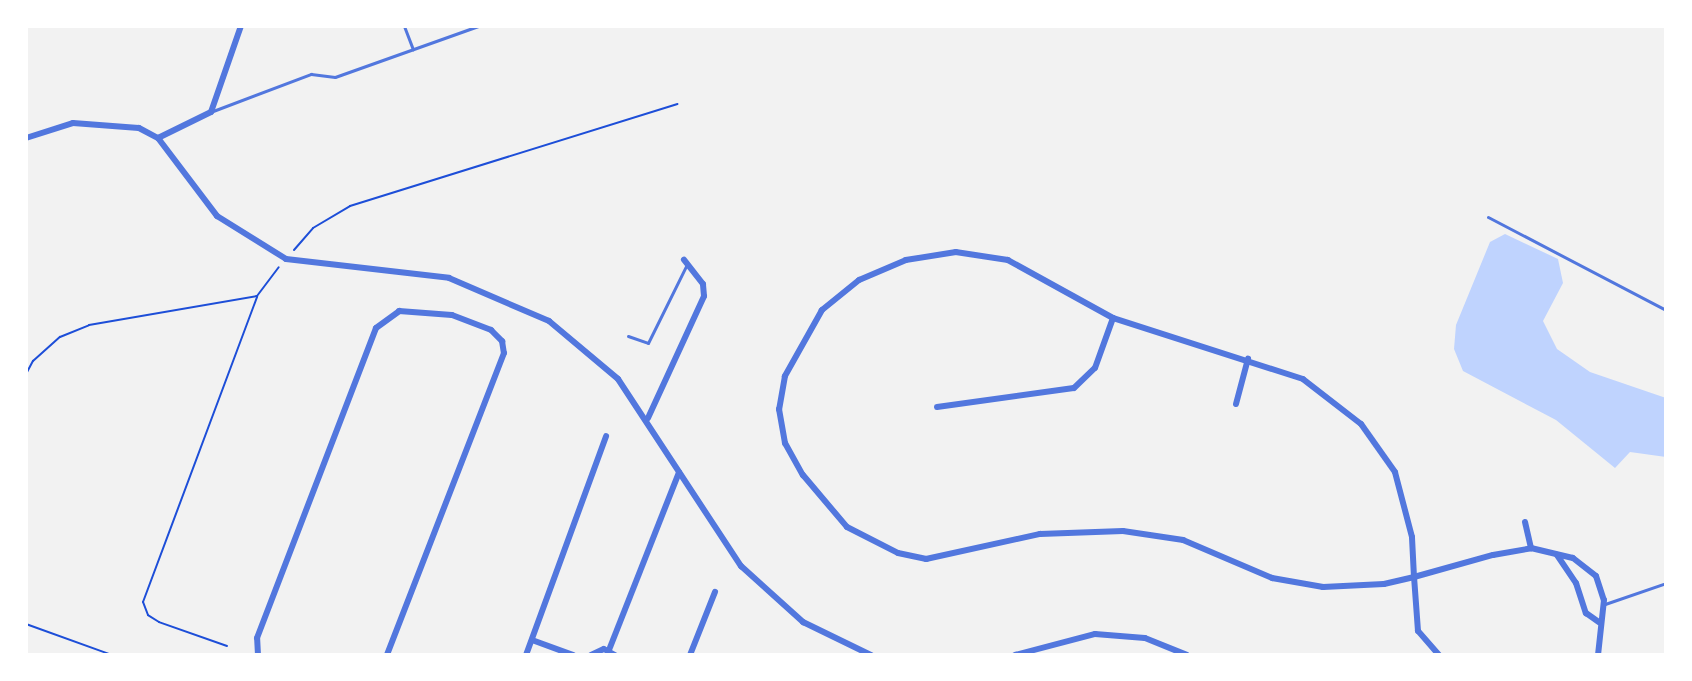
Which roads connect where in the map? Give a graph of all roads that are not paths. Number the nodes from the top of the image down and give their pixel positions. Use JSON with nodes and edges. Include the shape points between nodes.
{"nodes":[{"id":1,"x":241,"y":26,"type":"edge"},
{"id":2,"x":404,"y":26,"type":"edge"},
{"id":3,"x":478,"y":26,"type":"edge"},
{"id":4,"x":413,"y":49,"type":"junction"},
{"id":5,"x":211,"y":112,"type":"junction"},
{"id":6,"x":26,"y":138,"type":"edge"},
{"id":7,"x":158,"y":138,"type":"junction"},
{"id":8,"x":1488,"y":217,"type":"dead end"},
{"id":9,"x":685,"y":262,"type":"joint"},
{"id":10,"x":1666,"y":310,"type":"edge"},
{"id":11,"x":1113,"y":318,"type":"junction"},
{"id":12,"x":628,"y":336,"type":"dead end"},
{"id":13,"x":1248,"y":359,"type":"junction"},
{"id":14,"x":1236,"y":404,"type":"dead end"},
{"id":15,"x":937,"y":407,"type":"dead end"},
{"id":16,"x":648,"y":418,"type":"junction"},
{"id":17,"x":606,"y":436,"type":"dead end"},
{"id":18,"x":679,"y":472,"type":"junction"},
{"id":19,"x":1525,"y":522,"type":"dead end"},
{"id":20,"x":1531,"y":548,"type":"junction"},
{"id":21,"x":1557,"y":555,"type":"junction"},
{"id":22,"x":1414,"y":577,"type":"junction"},
{"id":23,"x":1666,"y":583,"type":"edge"},
{"id":24,"x":715,"y":592,"type":"dead end"},
{"id":25,"x":1603,"y":605,"type":"junction"},
{"id":26,"x":1599,"y":622,"type":"junction"},
{"id":27,"x":532,"y":640,"type":"junction"},
{"id":28,"x":612,"y":653,"type":"edge"},
{"id":29,"x":258,"y":655,"type":"edge"},
{"id":30,"x":387,"y":655,"type":"edge"},
{"id":31,"x":526,"y":655,"type":"edge"},
{"id":32,"x":573,"y":655,"type":"edge"},
{"id":33,"x":591,"y":655,"type":"edge"},
{"id":34,"x":690,"y":655,"type":"edge"},
{"id":35,"x":871,"y":655,"type":"edge"},
{"id":36,"x":1015,"y":655,"type":"edge"},
{"id":37,"x":1187,"y":655,"type":"edge"},
{"id":38,"x":1439,"y":655,"type":"edge"},
{"id":39,"x":1598,"y":655,"type":"edge"}],
"edges":[{"from":1,"to":5,"type":"street"},
{"from":2,"to":4,"type":"lane"},
{"from":3,"to":4,"type":"lane"},
{"from":4,"to":5,"type":"lane","via":[[335,77],[311,74]]},
{"from":5,"to":7,"type":"street"},
{"from":6,"to":7,"type":"street","via":[[51,127],[105,122]]},
{"from":7,"to":16,"type":"street","via":[[217,216],[286,259],[449,278],[520,305],[576,339],[618,379]]},
{"from":8,"to":10,"type":"lane"},
{"from":9,"to":12,"type":"lane","via":[[648,343]]},
{"from":9,"to":16,"type":"street","via":[[703,284],[704,296]]},
{"from":11,"to":13,"type":"street"},
{"from":11,"to":15,"type":"street","via":[[1095,368],[1074,388]]},
{"from":11,"to":22,"type":"street","via":[[1008,260],[956,252],[906,260],[859,280],[815,322],[785,376],[779,409],[785,443],[838,518],[875,545],[926,559],[1040,534],[1123,531],[1183,540],[1272,578],[1323,587]]},
{"from":13,"to":14,"type":"street"},
{"from":13,"to":22,"type":"street","via":[[1332,396],[1383,452],[1404,496]]},
{"from":16,"to":18,"type":"street"},
{"from":17,"to":27,"type":"street"},
{"from":18,"to":28,"type":"street"},
{"from":18,"to":35,"type":"street","via":[[720,538],[770,596],[803,622]]},
{"from":19,"to":20,"type":"street"},
{"from":20,"to":21,"type":"street"},
{"from":20,"to":22,"type":"street"},
{"from":21,"to":25,"type":"street","via":[[1588,566]]},
{"from":21,"to":26,"type":"street","via":[[1576,583],[1586,613]]},
{"from":22,"to":38,"type":"street","via":[[1418,631]]},
{"from":23,"to":25,"type":"lane"},
{"from":24,"to":34,"type":"street"},
{"from":25,"to":26,"type":"street"},
{"from":26,"to":39,"type":"street"},
{"from":27,"to":31,"type":"street"},
{"from":27,"to":32,"type":"street"},
{"from":28,"to":33,"type":"street"},
{"from":29,"to":30,"type":"street","via":[[257,638],[376,328],[399,311],[452,315],[491,330],[502,341],[504,353]]},
{"from":36,"to":37,"type":"street","via":[[1095,634],[1145,638]]}]}
